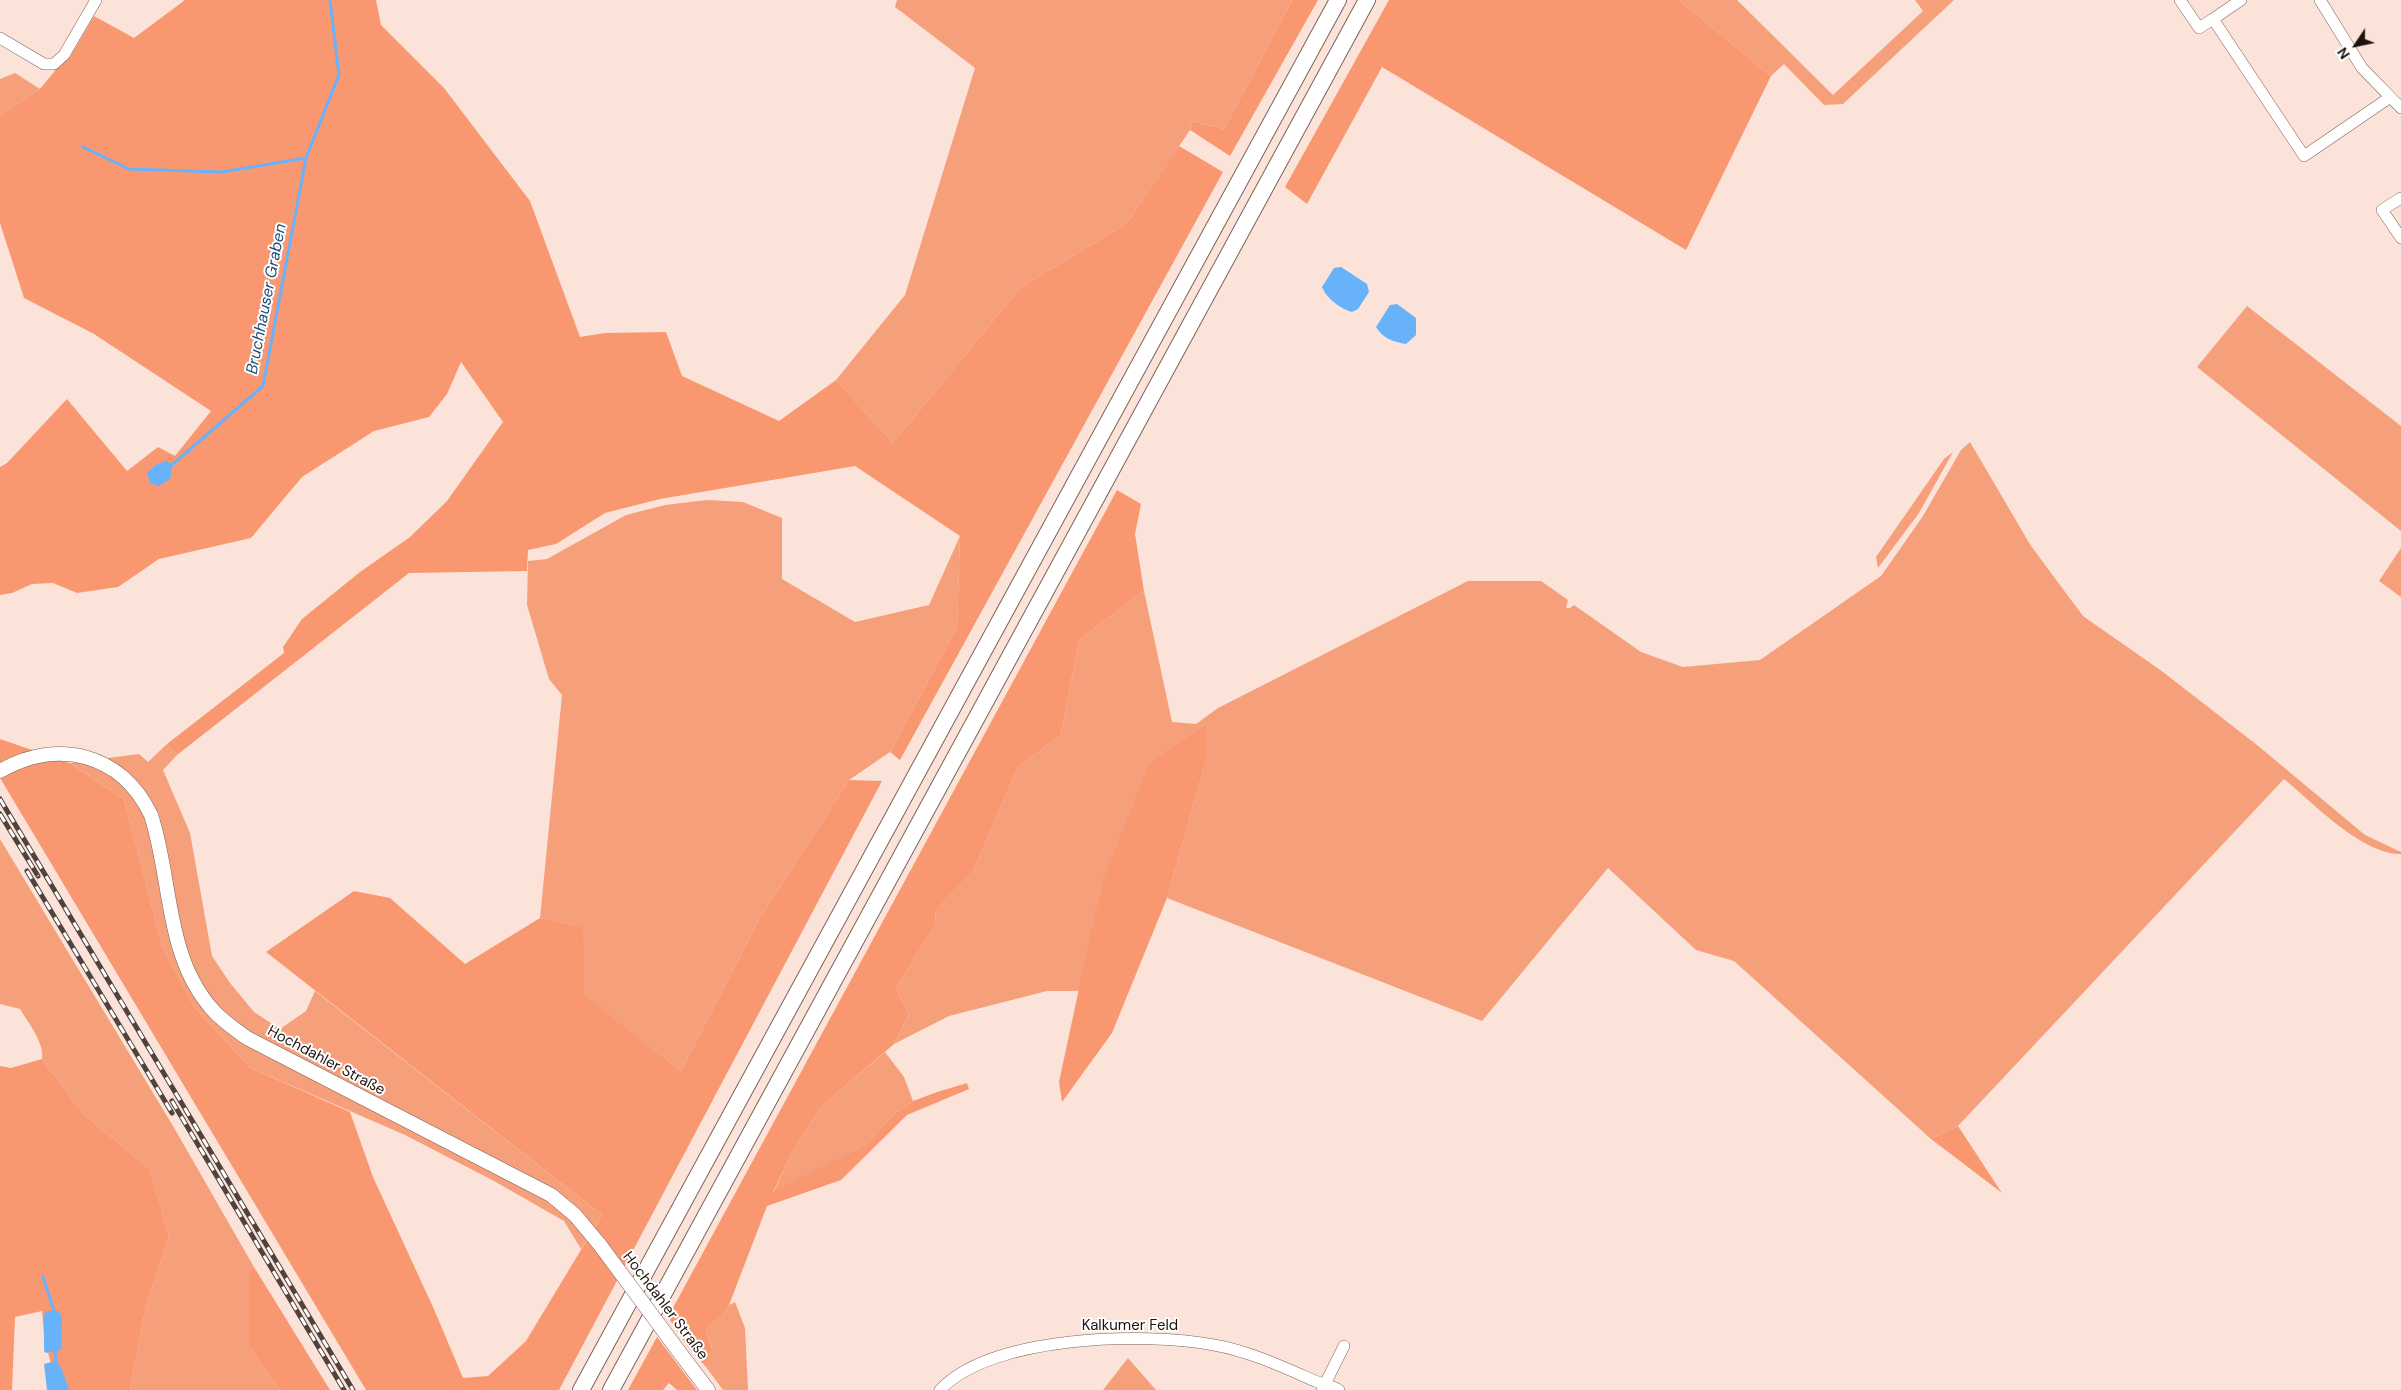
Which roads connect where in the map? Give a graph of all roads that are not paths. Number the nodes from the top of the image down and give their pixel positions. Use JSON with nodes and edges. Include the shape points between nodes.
{"nodes":[{"id":1,"x":96,"y":0,"type":"edge"},
{"id":2,"x":1338,"y":0,"type":"edge"},
{"id":3,"x":1367,"y":0,"type":"edge"},
{"id":4,"x":2180,"y":0,"type":"edge"},
{"id":5,"x":2241,"y":0,"type":"edge"},
{"id":6,"x":2320,"y":0,"type":"edge"},
{"id":7,"x":2213,"y":19,"type":"junction"},
{"id":8,"x":0,"y":38,"type":"edge"},
{"id":9,"x":2388,"y":98,"type":"junction"},
{"id":10,"x":2401,"y":108,"type":"edge"},
{"id":11,"x":2401,"y":198,"type":"edge"},
{"id":12,"x":2401,"y":238,"type":"edge"},
{"id":13,"x":1,"y":770,"type":"edge"},
{"id":14,"x":1344,"y":1346,"type":"dead end"},
{"id":15,"x":1323,"y":1387,"type":"edge"},
{"id":16,"x":581,"y":1390,"type":"edge"},
{"id":17,"x":611,"y":1390,"type":"edge"},
{"id":18,"x":708,"y":1390,"type":"edge"},
{"id":19,"x":940,"y":1390,"type":"edge"},
{"id":20,"x":1340,"y":1390,"type":"edge"}],
"edges":[{"from":1,"to":8,"type":"street","via":[[64,55],[54,64],[44,64]]},
{"from":2,"to":16,"type":"highway"},
{"from":3,"to":17,"type":"highway"},
{"from":4,"to":7,"type":"street","via":[[2199,28]]},
{"from":5,"to":7,"type":"street"},
{"from":6,"to":9,"type":"street","via":[[2350,51]]},
{"from":7,"to":9,"type":"street","via":[[2304,156]]},
{"from":9,"to":10,"type":"street"},
{"from":11,"to":12,"type":"street","via":[[2382,210]]},
{"from":13,"to":18,"type":"main road","name":"Hochdahler Straße","bridge":true,"via":[[31,757],[64,753],[98,762],[122,775],[144,800],[151,815],[183,960],[200,994],[213,1010],[248,1038],[551,1195],[575,1215],[600,1245]]},
{"from":14,"to":15,"type":"street"},
{"from":15,"to":19,"type":"street","name":"Kalkumer Feld","via":[[1273,1363],[1216,1345],[1178,1340],[1092,1340],[990,1359],[965,1371]]},
{"from":15,"to":20,"type":"street","name":"Kalkumer Feld"}]}
